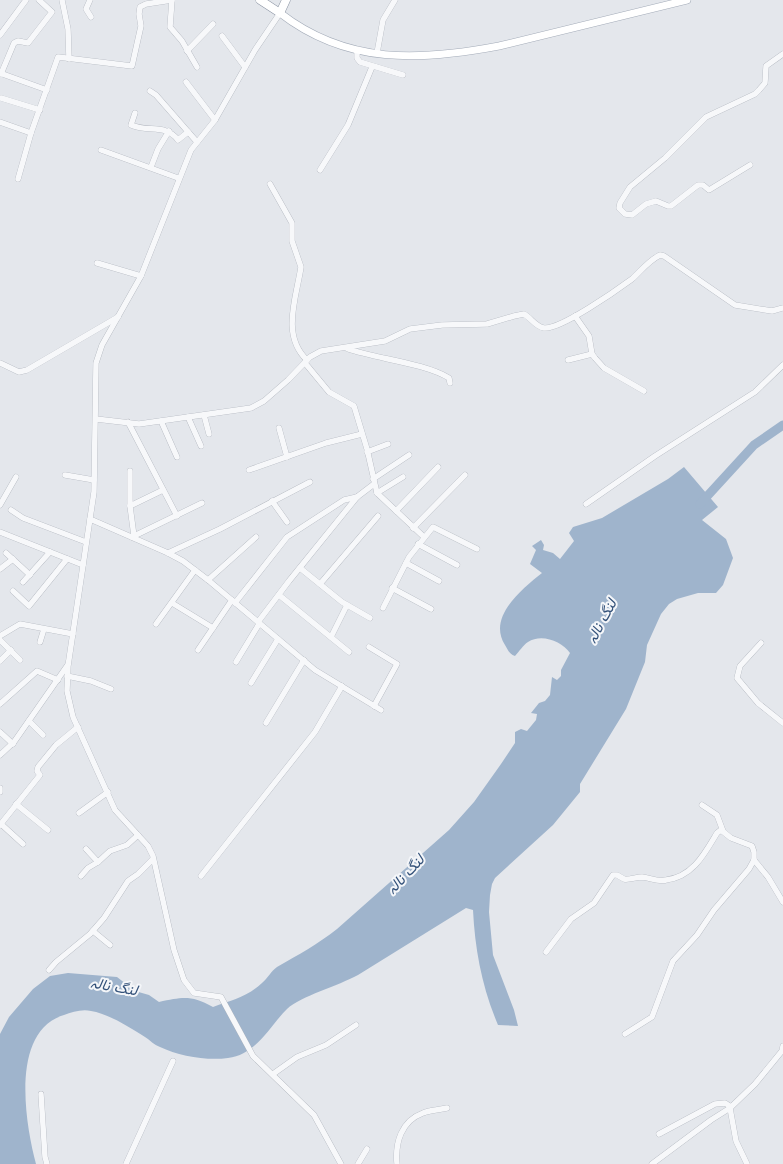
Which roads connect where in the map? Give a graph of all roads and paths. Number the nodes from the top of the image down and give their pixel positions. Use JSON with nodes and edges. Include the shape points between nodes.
{"nodes":[{"id":1,"x":26,"y":0,"type":"edge"},
{"id":2,"x":39,"y":0,"type":"edge"},
{"id":3,"x":62,"y":0,"type":"edge"},
{"id":4,"x":90,"y":0,"type":"edge"},
{"id":5,"x":172,"y":0,"type":"edge"},
{"id":6,"x":260,"y":0,"type":"edge"},
{"id":7,"x":286,"y":0,"type":"edge"},
{"id":8,"x":395,"y":0,"type":"edge"},
{"id":9,"x":687,"y":0,"type":"edge"},
{"id":10,"x":280,"y":13,"type":"junction"},
{"id":11,"x":91,"y":17,"type":"dead end"},
{"id":12,"x":213,"y":24,"type":"dead end"},
{"id":13,"x":0,"y":35,"type":"edge"},
{"id":14,"x":222,"y":36,"type":"dead end"},
{"id":15,"x":357,"y":50,"type":"junction"},
{"id":16,"x":187,"y":51,"type":"junction"},
{"id":17,"x":377,"y":54,"type":"junction"},
{"id":18,"x":783,"y":54,"type":"edge"},
{"id":19,"x":69,"y":59,"type":"junction"},
{"id":20,"x":197,"y":67,"type":"dead end"},
{"id":21,"x":245,"y":67,"type":"junction"},
{"id":22,"x":372,"y":67,"type":"junction"},
{"id":23,"x":1,"y":73,"type":"edge"},
{"id":24,"x":402,"y":75,"type":"dead end"},
{"id":25,"x":186,"y":82,"type":"dead end"},
{"id":26,"x":47,"y":90,"type":"junction"},
{"id":27,"x":150,"y":91,"type":"dead end"},
{"id":28,"x":0,"y":98,"type":"edge"},
{"id":29,"x":40,"y":110,"type":"junction"},
{"id":30,"x":135,"y":113,"type":"dead end"},
{"id":31,"x":215,"y":120,"type":"junction"},
{"id":32,"x":0,"y":122,"type":"edge"},
{"id":33,"x":169,"y":131,"type":"junction"},
{"id":34,"x":188,"y":132,"type":"junction"},
{"id":35,"x":31,"y":133,"type":"junction"},
{"id":36,"x":197,"y":142,"type":"junction"},
{"id":37,"x":101,"y":150,"type":"dead end"},
{"id":38,"x":750,"y":165,"type":"dead end"},
{"id":39,"x":150,"y":167,"type":"junction"},
{"id":40,"x":320,"y":170,"type":"dead end"},
{"id":41,"x":178,"y":178,"type":"junction"},
{"id":42,"x":18,"y":179,"type":"dead end"},
{"id":43,"x":270,"y":184,"type":"dead end"},
{"id":44,"x":98,"y":263,"type":"dead end"},
{"id":45,"x":141,"y":276,"type":"junction"},
{"id":46,"x":783,"y":308,"type":"edge"},
{"id":47,"x":575,"y":316,"type":"junction"},
{"id":48,"x":119,"y":317,"type":"junction"},
{"id":49,"x":346,"y":348,"type":"junction"},
{"id":50,"x":592,"y":354,"type":"junction"},
{"id":51,"x":568,"y":360,"type":"dead end"},
{"id":52,"x":306,"y":361,"type":"junction"},
{"id":53,"x":0,"y":363,"type":"edge"},
{"id":54,"x":783,"y":364,"type":"edge"},
{"id":55,"x":450,"y":383,"type":"dead end"},
{"id":56,"x":644,"y":391,"type":"dead end"},
{"id":57,"x":204,"y":414,"type":"junction"},
{"id":58,"x":188,"y":417,"type":"junction"},
{"id":59,"x":96,"y":418,"type":"junction"},
{"id":60,"x":161,"y":421,"type":"junction"},
{"id":61,"x":128,"y":422,"type":"junction"},
{"id":62,"x":279,"y":428,"type":"dead end"},
{"id":63,"x":209,"y":434,"type":"dead end"},
{"id":64,"x":362,"y":434,"type":"junction"},
{"id":65,"x":388,"y":444,"type":"dead end"},
{"id":66,"x":201,"y":446,"type":"dead end"},
{"id":67,"x":367,"y":452,"type":"junction"},
{"id":68,"x":409,"y":455,"type":"dead end"},
{"id":69,"x":177,"y":457,"type":"dead end"},
{"id":70,"x":287,"y":457,"type":"junction"},
{"id":71,"x":438,"y":467,"type":"dead end"},
{"id":72,"x":249,"y":470,"type":"dead end"},
{"id":73,"x":130,"y":471,"type":"dead end"},
{"id":74,"x":65,"y":475,"type":"dead end"},
{"id":75,"x":464,"y":475,"type":"dead end"},
{"id":76,"x":16,"y":477,"type":"dead end"},
{"id":77,"x":403,"y":477,"type":"dead end"},
{"id":78,"x":94,"y":480,"type":"junction"},
{"id":79,"x":373,"y":481,"type":"junction"},
{"id":80,"x":310,"y":482,"type":"dead end"},
{"id":81,"x":163,"y":490,"type":"junction"},
{"id":82,"x":377,"y":493,"type":"junction"},
{"id":83,"x":358,"y":497,"type":"junction"},
{"id":84,"x":272,"y":501,"type":"junction"},
{"id":85,"x":202,"y":503,"type":"dead end"},
{"id":86,"x":586,"y":504,"type":"dead end"},
{"id":87,"x":0,"y":505,"type":"edge"},
{"id":88,"x":130,"y":506,"type":"junction"},
{"id":89,"x":10,"y":510,"type":"dead end"},
{"id":90,"x":396,"y":511,"type":"junction"},
{"id":91,"x":177,"y":516,"type":"junction"},
{"id":92,"x":378,"y":516,"type":"dead end"},
{"id":93,"x":90,"y":519,"type":"junction"},
{"id":94,"x":287,"y":522,"type":"dead end"},
{"id":95,"x":414,"y":528,"type":"junction"},
{"id":96,"x":0,"y":532,"type":"edge"},
{"id":97,"x":133,"y":537,"type":"junction"},
{"id":98,"x":256,"y":537,"type":"dead end"},
{"id":99,"x":424,"y":537,"type":"junction"},
{"id":100,"x":86,"y":542,"type":"junction"},
{"id":101,"x":418,"y":544,"type":"junction"},
{"id":102,"x":477,"y":550,"type":"dead end"},
{"id":103,"x":50,"y":552,"type":"junction"},
{"id":104,"x":6,"y":553,"type":"dead end"},
{"id":105,"x":168,"y":553,"type":"junction"},
{"id":106,"x":13,"y":559,"type":"junction"},
{"id":107,"x":66,"y":559,"type":"junction"},
{"id":108,"x":406,"y":563,"type":"junction"},
{"id":109,"x":83,"y":565,"type":"junction"},
{"id":110,"x":457,"y":565,"type":"dead end"},
{"id":111,"x":300,"y":568,"type":"junction"},
{"id":112,"x":0,"y":569,"type":"edge"},
{"id":113,"x":195,"y":570,"type":"junction"},
{"id":114,"x":30,"y":575,"type":"junction"},
{"id":115,"x":208,"y":580,"type":"junction"},
{"id":116,"x":440,"y":581,"type":"dead end"},
{"id":117,"x":23,"y":582,"type":"dead end"},
{"id":118,"x":320,"y":584,"type":"junction"},
{"id":119,"x":392,"y":588,"type":"junction"},
{"id":120,"x":13,"y":591,"type":"dead end"},
{"id":121,"x":279,"y":595,"type":"junction"},
{"id":122,"x":234,"y":601,"type":"junction"},
{"id":123,"x":172,"y":602,"type":"junction"},
{"id":124,"x":347,"y":605,"type":"junction"},
{"id":125,"x":383,"y":608,"type":"dead end"},
{"id":126,"x":431,"y":609,"type":"dead end"},
{"id":127,"x":370,"y":618,"type":"dead end"},
{"id":128,"x":259,"y":623,"type":"junction"},
{"id":129,"x":156,"y":624,"type":"dead end"},
{"id":130,"x":213,"y":628,"type":"junction"},
{"id":131,"x":44,"y":629,"type":"junction"},
{"id":132,"x":73,"y":634,"type":"junction"},
{"id":133,"x":0,"y":636,"type":"edge"},
{"id":134,"x":331,"y":637,"type":"junction"},
{"id":135,"x":278,"y":638,"type":"junction"},
{"id":136,"x":0,"y":640,"type":"edge"},
{"id":137,"x":40,"y":642,"type":"dead end"},
{"id":138,"x":760,"y":643,"type":"dead end"},
{"id":139,"x":369,"y":647,"type":"dead end"},
{"id":140,"x":11,"y":650,"type":"junction"},
{"id":141,"x":198,"y":650,"type":"dead end"},
{"id":142,"x":349,"y":652,"type":"dead end"},
{"id":143,"x":20,"y":660,"type":"dead end"},
{"id":144,"x":304,"y":660,"type":"junction"},
{"id":145,"x":0,"y":661,"type":"edge"},
{"id":146,"x":236,"y":662,"type":"dead end"},
{"id":147,"x":68,"y":666,"type":"junction"},
{"id":148,"x":67,"y":676,"type":"junction"},
{"id":149,"x":58,"y":680,"type":"junction"},
{"id":150,"x":251,"y":683,"type":"dead end"},
{"id":151,"x":342,"y":686,"type":"junction"},
{"id":152,"x":111,"y":689,"type":"dead end"},
{"id":153,"x":0,"y":704,"type":"edge"},
{"id":154,"x":374,"y":706,"type":"junction"},
{"id":155,"x":381,"y":710,"type":"dead end"},
{"id":156,"x":29,"y":721,"type":"junction"},
{"id":157,"x":266,"y":723,"type":"dead end"},
{"id":158,"x":783,"y":723,"type":"edge"},
{"id":159,"x":78,"y":727,"type":"junction"},
{"id":160,"x":0,"y":732,"type":"edge"},
{"id":161,"x":42,"y":735,"type":"dead end"},
{"id":162,"x":13,"y":744,"type":"junction"},
{"id":163,"x":0,"y":755,"type":"edge"},
{"id":164,"x":0,"y":788,"type":"edge"},
{"id":165,"x":0,"y":792,"type":"edge"},
{"id":166,"x":108,"y":792,"type":"junction"},
{"id":167,"x":16,"y":804,"type":"junction"},
{"id":168,"x":702,"y":805,"type":"dead end"},
{"id":169,"x":79,"y":813,"type":"dead end"},
{"id":170,"x":0,"y":824,"type":"edge"},
{"id":171,"x":48,"y":830,"type":"dead end"},
{"id":172,"x":723,"y":831,"type":"junction"},
{"id":173,"x":138,"y":835,"type":"junction"},
{"id":174,"x":23,"y":844,"type":"dead end"},
{"id":175,"x":86,"y":849,"type":"dead end"},
{"id":176,"x":153,"y":858,"type":"junction"},
{"id":177,"x":754,"y":860,"type":"junction"},
{"id":178,"x":98,"y":862,"type":"junction"},
{"id":179,"x":81,"y":876,"type":"dead end"},
{"id":180,"x":201,"y":876,"type":"dead end"},
{"id":181,"x":783,"y":902,"type":"edge"},
{"id":182,"x":93,"y":931,"type":"junction"},
{"id":183,"x":110,"y":944,"type":"dead end"},
{"id":184,"x":546,"y":952,"type":"dead end"},
{"id":185,"x":49,"y":970,"type":"dead end"},
{"id":186,"x":356,"y":1025,"type":"dead end"},
{"id":187,"x":626,"y":1034,"type":"dead end"},
{"id":188,"x":783,"y":1046,"type":"edge"},
{"id":189,"x":173,"y":1060,"type":"dead end"},
{"id":190,"x":273,"y":1074,"type":"junction"},
{"id":191,"x":42,"y":1094,"type":"dead end"},
{"id":192,"x":731,"y":1107,"type":"junction"},
{"id":193,"x":447,"y":1108,"type":"dead end"},
{"id":194,"x":659,"y":1134,"type":"dead end"},
{"id":195,"x":367,"y":1149,"type":"dead end"},
{"id":196,"x":47,"y":1164,"type":"edge"},
{"id":197,"x":126,"y":1164,"type":"edge"},
{"id":198,"x":341,"y":1164,"type":"edge"},
{"id":199,"x":358,"y":1164,"type":"edge"},
{"id":200,"x":397,"y":1164,"type":"edge"},
{"id":201,"x":652,"y":1164,"type":"edge"},
{"id":202,"x":747,"y":1164,"type":"edge"}],
"edges":[{"from":1,"to":13,"type":"street"},
{"from":2,"to":23,"type":"street","via":[[52,12],[28,43],[14,43]]},
{"from":3,"to":19,"type":"street","via":[[68,29]]},
{"from":4,"to":11,"type":"street","via":[[86,9]]},
{"from":5,"to":16,"type":"street","via":[[170,27]]},
{"from":5,"to":19,"type":"street","via":[[140,7],[141,26],[132,66]]},
{"from":6,"to":10,"type":"highway"},
{"from":7,"to":10,"type":"highway"},
{"from":8,"to":17,"type":"street","via":[[383,20]]},
{"from":9,"to":17,"type":"main road","via":[[471,51],[420,56]]},
{"from":10,"to":15,"type":"main road","via":[[312,35]]},
{"from":10,"to":21,"type":"street"},
{"from":12,"to":16,"type":"street"},
{"from":14,"to":21,"type":"street"},
{"from":15,"to":17,"type":"main road"},
{"from":15,"to":22,"type":"street","via":[[360,62]]},
{"from":16,"to":20,"type":"street"},
{"from":18,"to":38,"type":"street","via":[[766,66],[763,87],[755,94],[706,117],[666,158],[630,187],[619,208],[629,216],[656,201],[671,206],[698,186],[703,185],[709,190]]},
{"from":19,"to":26,"type":"street","via":[[58,57]]},
{"from":21,"to":31,"type":"street"},
{"from":22,"to":24,"type":"street"},
{"from":22,"to":40,"type":"street","via":[[348,125]]},
{"from":23,"to":26,"type":"street"},
{"from":25,"to":31,"type":"street"},
{"from":26,"to":29,"type":"street"},
{"from":27,"to":34,"type":"street"},
{"from":28,"to":29,"type":"street"},
{"from":29,"to":35,"type":"street"},
{"from":30,"to":33,"type":"street","via":[[130,125],[147,130]]},
{"from":31,"to":36,"type":"street"},
{"from":32,"to":35,"type":"street"},
{"from":33,"to":34,"type":"street","via":[[178,140]]},
{"from":33,"to":39,"type":"street"},
{"from":34,"to":36,"type":"street"},
{"from":35,"to":42,"type":"street"},
{"from":36,"to":41,"type":"street","via":[[190,150]]},
{"from":37,"to":39,"type":"street"},
{"from":39,"to":41,"type":"street"},
{"from":41,"to":45,"type":"street"},
{"from":43,"to":52,"type":"street","via":[[292,223],[292,242],[300,261],[291,328],[295,345]]},
{"from":44,"to":45,"type":"street"},
{"from":45,"to":48,"type":"street"},
{"from":46,"to":47,"type":"street","via":[[772,311],[735,305],[664,256],[660,256]]},
{"from":47,"to":49,"type":"street","via":[[545,328],[524,314],[487,324],[419,327],[405,330],[395,338],[385,341]]},
{"from":47,"to":50,"type":"street","via":[[589,336]]},
{"from":48,"to":53,"type":"street","via":[[27,370],[19,372]]},
{"from":48,"to":59,"type":"street","via":[[102,345],[96,363]]},
{"from":49,"to":52,"type":"street","via":[[321,351]]},
{"from":49,"to":55,"type":"street","via":[[368,356],[434,370],[450,378]]},
{"from":50,"to":51,"type":"street"},
{"from":50,"to":56,"type":"street","via":[[604,368]]},
{"from":52,"to":57,"type":"street","via":[[264,401],[251,408]]},
{"from":52,"to":64,"type":"street","via":[[329,392],[354,406]]},
{"from":54,"to":86,"type":"street","via":[[755,392]]},
{"from":57,"to":58,"type":"street"},
{"from":57,"to":63,"type":"street"},
{"from":58,"to":60,"type":"street"},
{"from":58,"to":66,"type":"street"},
{"from":59,"to":61,"type":"street"},
{"from":59,"to":78,"type":"street"},
{"from":60,"to":61,"type":"street","via":[[139,424]]},
{"from":60,"to":69,"type":"street"},
{"from":61,"to":81,"type":"street"},
{"from":62,"to":70,"type":"street"},
{"from":64,"to":67,"type":"street"},
{"from":64,"to":70,"type":"street","via":[[341,438]]},
{"from":65,"to":67,"type":"street"},
{"from":67,"to":79,"type":"street"},
{"from":68,"to":79,"type":"street"},
{"from":70,"to":72,"type":"street"},
{"from":71,"to":90,"type":"street"},
{"from":73,"to":88,"type":"street"},
{"from":74,"to":78,"type":"street"},
{"from":75,"to":95,"type":"street"},
{"from":76,"to":87,"type":"street"},
{"from":77,"to":82,"type":"street"},
{"from":78,"to":93,"type":"street"},
{"from":79,"to":82,"type":"street"},
{"from":79,"to":83,"type":"street"},
{"from":80,"to":84,"type":"street"},
{"from":81,"to":88,"type":"street"},
{"from":81,"to":91,"type":"street"},
{"from":82,"to":90,"type":"street"},
{"from":83,"to":111,"type":"street"},
{"from":83,"to":122,"type":"street","via":[[344,500],[287,537]]},
{"from":84,"to":94,"type":"street"},
{"from":84,"to":105,"type":"street"},
{"from":85,"to":91,"type":"street"},
{"from":88,"to":97,"type":"street"},
{"from":89,"to":100,"type":"street","via":[[23,518]]},
{"from":90,"to":95,"type":"street"},
{"from":91,"to":97,"type":"street"},
{"from":92,"to":118,"type":"street"},
{"from":93,"to":97,"type":"street"},
{"from":93,"to":100,"type":"street"},
{"from":95,"to":99,"type":"street"},
{"from":96,"to":103,"type":"street"},
{"from":97,"to":105,"type":"street"},
{"from":98,"to":115,"type":"street"},
{"from":99,"to":101,"type":"street"},
{"from":99,"to":102,"type":"street","via":[[433,527]]},
{"from":100,"to":109,"type":"street"},
{"from":101,"to":108,"type":"street"},
{"from":101,"to":110,"type":"street"},
{"from":103,"to":107,"type":"street"},
{"from":103,"to":114,"type":"street"},
{"from":104,"to":106,"type":"street"},
{"from":105,"to":113,"type":"street"},
{"from":106,"to":112,"type":"street"},
{"from":106,"to":114,"type":"street"},
{"from":107,"to":109,"type":"street"},
{"from":107,"to":120,"type":"street","via":[[29,606]]},
{"from":108,"to":116,"type":"street"},
{"from":108,"to":119,"type":"street"},
{"from":109,"to":132,"type":"street"},
{"from":111,"to":118,"type":"street"},
{"from":111,"to":121,"type":"street"},
{"from":113,"to":115,"type":"street"},
{"from":113,"to":123,"type":"street"},
{"from":114,"to":117,"type":"street"},
{"from":115,"to":122,"type":"street"},
{"from":118,"to":124,"type":"street"},
{"from":119,"to":125,"type":"street"},
{"from":119,"to":126,"type":"street"},
{"from":121,"to":128,"type":"street"},
{"from":121,"to":134,"type":"street"},
{"from":122,"to":128,"type":"street"},
{"from":122,"to":130,"type":"street"},
{"from":123,"to":129,"type":"street"},
{"from":123,"to":130,"type":"street"},
{"from":124,"to":127,"type":"street"},
{"from":124,"to":134,"type":"street"},
{"from":128,"to":135,"type":"street"},
{"from":128,"to":146,"type":"street"},
{"from":130,"to":141,"type":"street"},
{"from":131,"to":132,"type":"street"},
{"from":131,"to":133,"type":"street","via":[[20,624]]},
{"from":131,"to":137,"type":"street"},
{"from":132,"to":147,"type":"street"},
{"from":134,"to":142,"type":"street"},
{"from":135,"to":144,"type":"street"},
{"from":135,"to":150,"type":"street"},
{"from":136,"to":140,"type":"street"},
{"from":138,"to":158,"type":"street","via":[[740,666],[737,678],[758,703]]},
{"from":139,"to":154,"type":"street","via":[[397,664]]},
{"from":140,"to":143,"type":"street"},
{"from":140,"to":145,"type":"street"},
{"from":144,"to":151,"type":"street","via":[[314,670]]},
{"from":144,"to":157,"type":"street"},
{"from":147,"to":148,"type":"street"},
{"from":147,"to":149,"type":"street"},
{"from":148,"to":152,"type":"street","via":[[91,681]]},
{"from":148,"to":159,"type":"street","via":[[67,691]]},
{"from":149,"to":153,"type":"street","via":[[37,671]]},
{"from":149,"to":156,"type":"street"},
{"from":151,"to":154,"type":"street"},
{"from":151,"to":180,"type":"street","via":[[315,732]]},
{"from":154,"to":155,"type":"street"},
{"from":156,"to":161,"type":"street"},
{"from":156,"to":162,"type":"street"},
{"from":159,"to":166,"type":"street"},
{"from":159,"to":167,"type":"street","via":[[56,745],[38,766],[37,771],[40,775]]},
{"from":160,"to":162,"type":"street"},
{"from":162,"to":163,"type":"street"},
{"from":164,"to":165,"type":"street"},
{"from":166,"to":169,"type":"street"},
{"from":166,"to":173,"type":"street","via":[[115,810]]},
{"from":167,"to":170,"type":"street"},
{"from":167,"to":171,"type":"street"},
{"from":168,"to":172,"type":"street","via":[[717,815]]},
{"from":170,"to":174,"type":"street"},
{"from":172,"to":177,"type":"street","via":[[730,838],[752,846]]},
{"from":172,"to":184,"type":"street","via":[[717,833],[700,860],[680,876],[656,881],[642,877],[624,879],[613,875],[594,904],[571,919]]},
{"from":173,"to":176,"type":"street","via":[[148,846]]},
{"from":173,"to":178,"type":"street","via":[[127,845],[110,851]]},
{"from":175,"to":178,"type":"street"},
{"from":176,"to":182,"type":"street","via":[[128,881]]},
{"from":176,"to":190,"type":"street","via":[[172,942],[184,980],[194,993],[221,997],[253,1056]]},
{"from":177,"to":181,"type":"street"},
{"from":177,"to":187,"type":"street","via":[[697,935],[673,961],[652,1017]]},
{"from":178,"to":179,"type":"street"},
{"from":182,"to":183,"type":"street"},
{"from":182,"to":185,"type":"street"},
{"from":186,"to":190,"type":"street"},
{"from":188,"to":192,"type":"street","via":[[782,1051],[755,1084]]},
{"from":189,"to":197,"type":"street"},
{"from":190,"to":198,"type":"street","via":[[319,1122]]},
{"from":191,"to":196,"type":"street","via":[[44,1157]]},
{"from":192,"to":194,"type":"street","via":[[725,1103],[715,1104]]},
{"from":192,"to":201,"type":"street"},
{"from":192,"to":202,"type":"street","via":[[736,1141]]},
{"from":193,"to":200,"type":"street","via":[[424,1112],[406,1125],[398,1139]]},
{"from":195,"to":199,"type":"street"}]}
